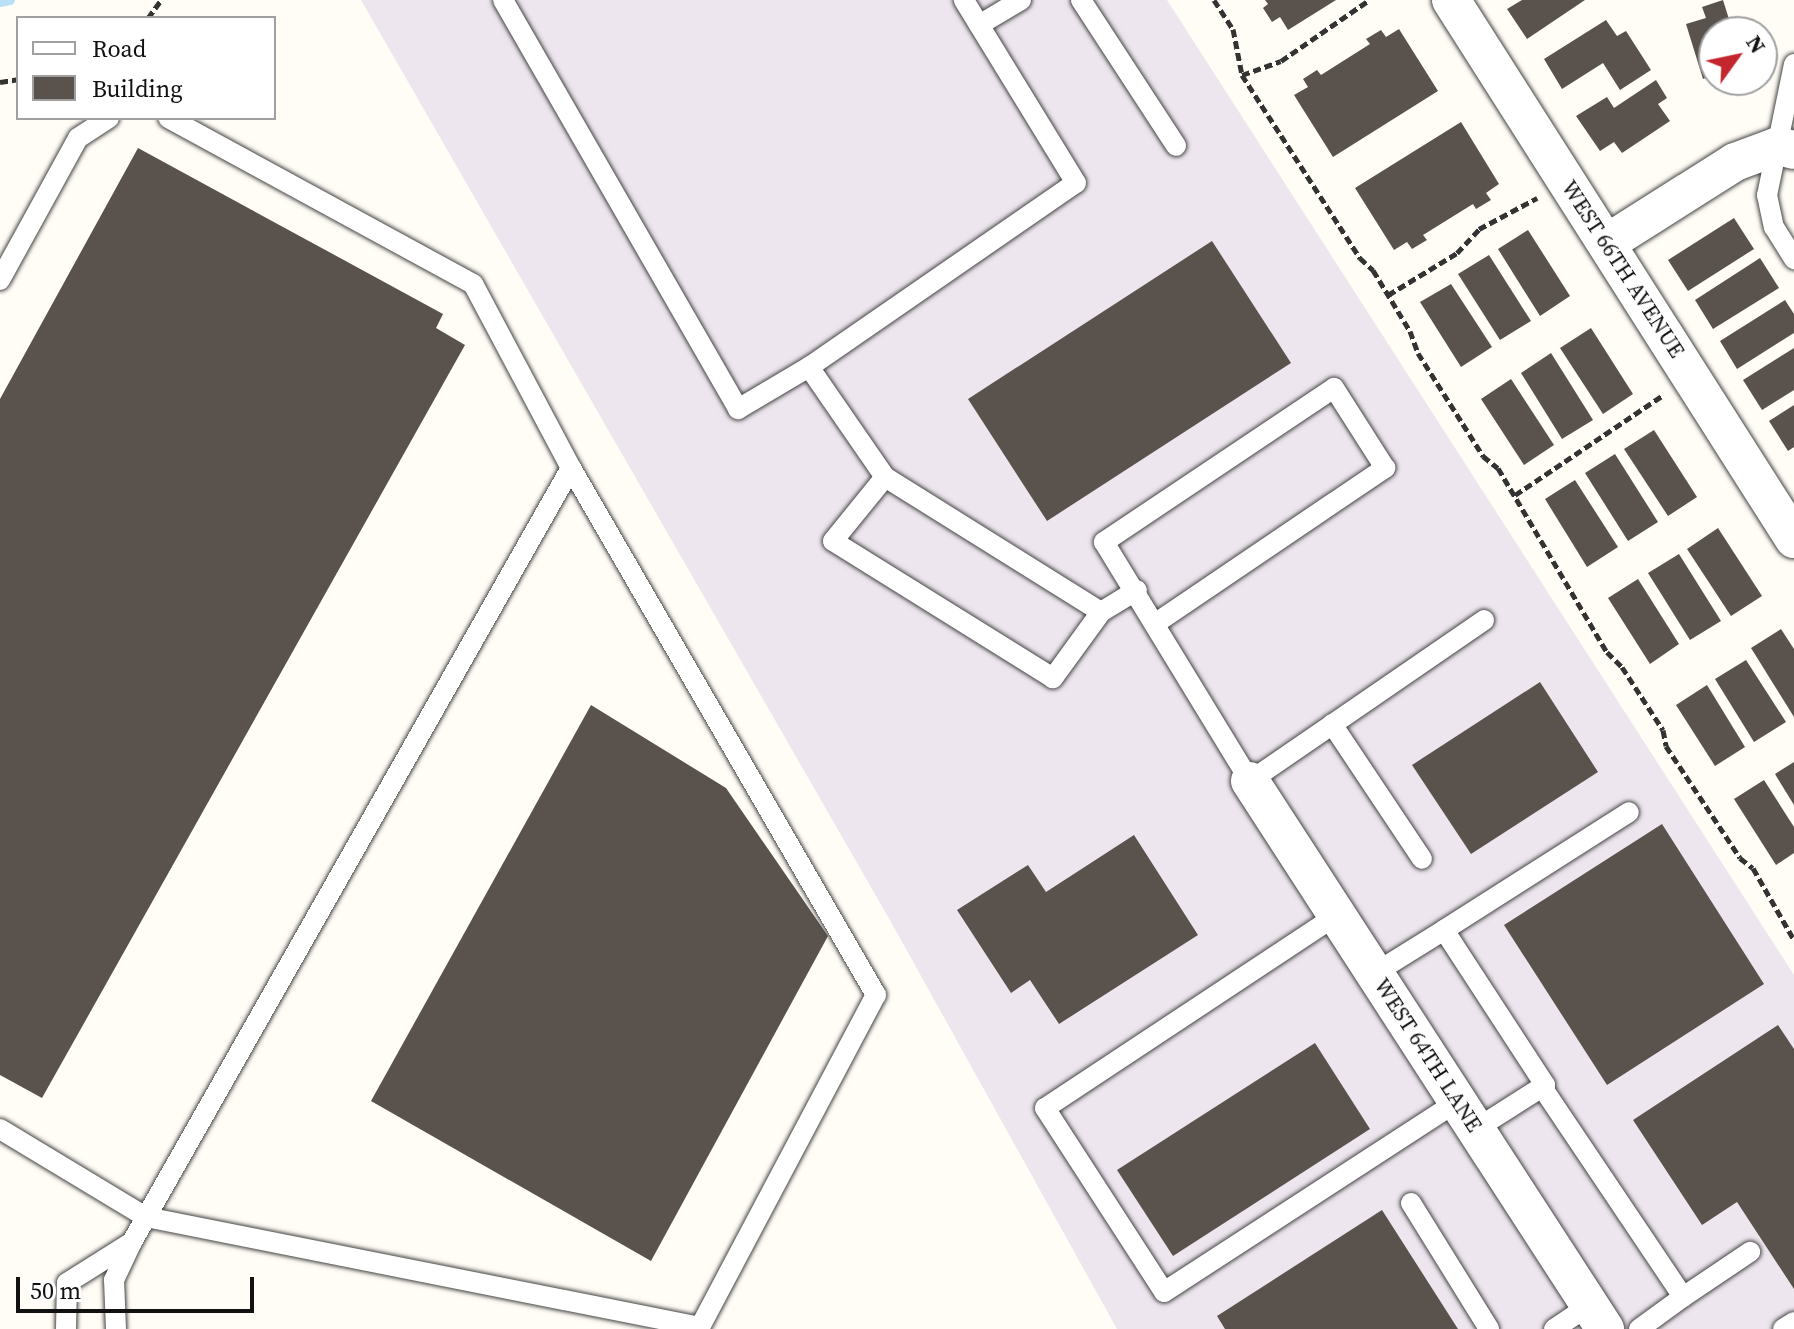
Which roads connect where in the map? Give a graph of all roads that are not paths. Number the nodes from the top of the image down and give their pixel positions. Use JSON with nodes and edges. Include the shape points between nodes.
{"nodes":[{"id":1,"x":503,"y":0,"type":"edge"},
{"id":2,"x":964,"y":0,"type":"edge"},
{"id":3,"x":1021,"y":0,"type":"edge"},
{"id":4,"x":1081,"y":0,"type":"edge"},
{"id":5,"x":1451,"y":0,"type":"edge"},
{"id":6,"x":979,"y":25,"type":"junction"},
{"id":7,"x":1794,"y":64,"type":"edge"},
{"id":8,"x":106,"y":120,"type":"edge"},
{"id":9,"x":172,"y":120,"type":"edge"},
{"id":10,"x":1176,"y":146,"type":"dead end"},
{"id":11,"x":1786,"y":148,"type":"edge"},
{"id":12,"x":1607,"y":243,"type":"junction"},
{"id":13,"x":1794,"y":259,"type":"edge"},
{"id":14,"x":0,"y":280,"type":"edge"},
{"id":15,"x":809,"y":367,"type":"junction"},
{"id":16,"x":571,"y":468,"type":"junction"},
{"id":17,"x":885,"y":477,"type":"junction"},
{"id":18,"x":1794,"y":539,"type":"edge"},
{"id":19,"x":1137,"y":590,"type":"junction"},
{"id":20,"x":1101,"y":612,"type":"junction"},
{"id":21,"x":1484,"y":620,"type":"dead end"},
{"id":22,"x":1156,"y":623,"type":"junction"},
{"id":23,"x":1332,"y":724,"type":"junction"},
{"id":24,"x":1250,"y":781,"type":"junction"},
{"id":25,"x":1629,"y":812,"type":"dead end"},
{"id":26,"x":1422,"y":859,"type":"dead end"},
{"id":27,"x":1337,"y":915,"type":"junction"},
{"id":28,"x":1444,"y":930,"type":"junction"},
{"id":29,"x":1375,"y":973,"type":"junction"},
{"id":30,"x":1542,"y":1087,"type":"junction"},
{"id":31,"x":1467,"y":1115,"type":"junction"},
{"id":32,"x":0,"y":1129,"type":"edge"},
{"id":33,"x":1411,"y":1203,"type":"dead end"},
{"id":34,"x":146,"y":1217,"type":"junction"},
{"id":35,"x":132,"y":1242,"type":"junction"},
{"id":36,"x":1750,"y":1252,"type":"dead end"},
{"id":37,"x":1683,"y":1297,"type":"junction"},
{"id":38,"x":1598,"y":1317,"type":"edge"},
{"id":39,"x":1794,"y":1322,"type":"edge"},
{"id":40,"x":66,"y":1329,"type":"edge"},
{"id":41,"x":116,"y":1329,"type":"edge"},
{"id":42,"x":1489,"y":1329,"type":"edge"},
{"id":43,"x":1554,"y":1329,"type":"edge"},
{"id":44,"x":1639,"y":1329,"type":"edge"},
{"id":45,"x":1783,"y":1329,"type":"edge"}],
"edges":[{"from":1,"to":15,"type":"lane","via":[[738,409]]},
{"from":2,"to":6,"type":"lane"},
{"from":3,"to":6,"type":"lane"},
{"from":4,"to":10,"type":"lane"},
{"from":5,"to":12,"type":"street","name":"WEST 66TH AVENUE"},
{"from":6,"to":15,"type":"lane","via":[[1076,183]]},
{"from":7,"to":11,"type":"lane"},
{"from":8,"to":14,"type":"lane","via":[[78,138]]},
{"from":9,"to":16,"type":"lane","via":[[473,284]]},
{"from":11,"to":12,"type":"street","via":[[1735,162]]},
{"from":11,"to":13,"type":"lane","via":[[1767,195],[1774,227]]},
{"from":12,"to":18,"type":"street","name":"WEST 66TH AVENUE"},
{"from":15,"to":17,"type":"lane"},
{"from":16,"to":34,"type":"lane"},
{"from":16,"to":34,"type":"lane","via":[[876,995],[700,1327]]},
{"from":17,"to":20,"type":"lane"},
{"from":17,"to":20,"type":"lane","via":[[833,541],[1053,678]]},
{"from":19,"to":20,"type":"lane"},
{"from":19,"to":22,"type":"lane"},
{"from":19,"to":22,"type":"lane","via":[[1104,542],[1334,388],[1385,468]]},
{"from":21,"to":23,"type":"lane"},
{"from":22,"to":24,"type":"lane"},
{"from":23,"to":24,"type":"lane"},
{"from":23,"to":26,"type":"lane"},
{"from":24,"to":27,"type":"street","name":"WEST 64TH LANE"},
{"from":25,"to":28,"type":"lane"},
{"from":27,"to":29,"type":"street","name":"WEST 64TH LANE"},
{"from":27,"to":31,"type":"lane","via":[[1045,1108],[1155,1279],[1164,1292]]},
{"from":28,"to":29,"type":"lane"},
{"from":28,"to":30,"type":"lane"},
{"from":29,"to":31,"type":"street","name":"WEST 64TH LANE"},
{"from":30,"to":31,"type":"lane"},
{"from":30,"to":37,"type":"lane"},
{"from":31,"to":38,"type":"street","name":"WEST 64TH LANE"},
{"from":32,"to":34,"type":"lane"},
{"from":33,"to":42,"type":"lane"},
{"from":34,"to":35,"type":"lane"},
{"from":35,"to":40,"type":"lane","via":[[67,1283]]},
{"from":35,"to":41,"type":"lane","via":[[114,1280]]},
{"from":36,"to":37,"type":"lane"},
{"from":37,"to":44,"type":"lane"},
{"from":38,"to":43,"type":"lane"},
{"from":39,"to":45,"type":"lane"}]}
